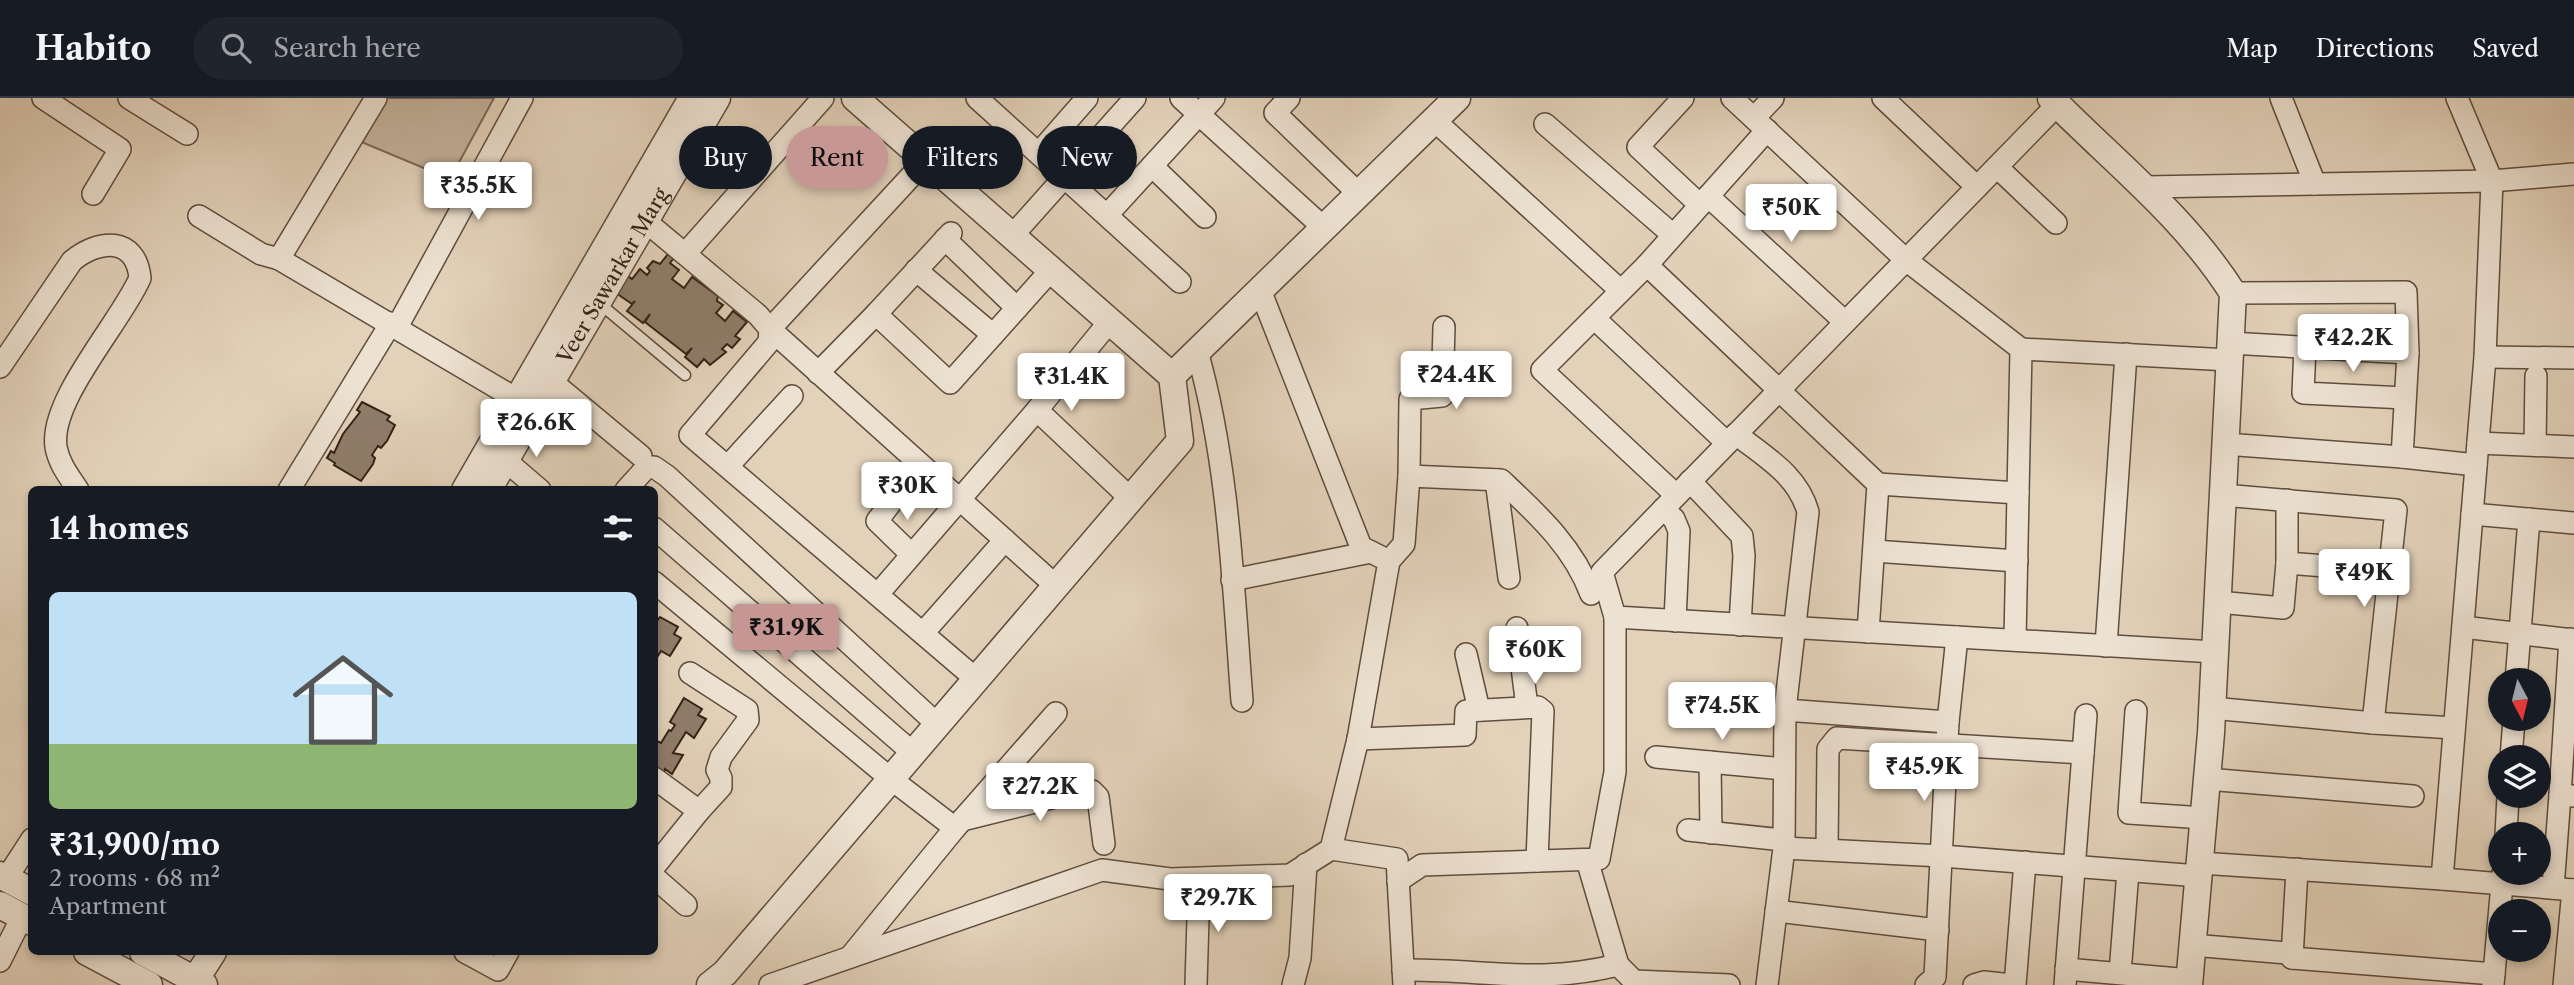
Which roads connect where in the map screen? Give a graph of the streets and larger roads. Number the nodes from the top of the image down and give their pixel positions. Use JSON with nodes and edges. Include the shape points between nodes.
{"nodes":[{"id":1,"x":43,"y":98,"type":"edge"},
{"id":2,"x":129,"y":98,"type":"edge"},
{"id":3,"x":376,"y":98,"type":"edge"},
{"id":4,"x":522,"y":98,"type":"edge"},
{"id":5,"x":692,"y":98,"type":"edge"},
{"id":6,"x":717,"y":98,"type":"edge"},
{"id":7,"x":823,"y":98,"type":"edge"},
{"id":8,"x":855,"y":98,"type":"edge"},
{"id":9,"x":977,"y":98,"type":"edge"},
{"id":10,"x":1087,"y":98,"type":"edge"},
{"id":11,"x":1135,"y":98,"type":"edge"},
{"id":12,"x":1181,"y":98,"type":"edge"},
{"id":13,"x":1214,"y":98,"type":"edge"},
{"id":14,"x":1289,"y":98,"type":"edge"},
{"id":15,"x":1457,"y":98,"type":"edge"},
{"id":16,"x":1683,"y":98,"type":"edge"},
{"id":17,"x":1732,"y":98,"type":"edge"},
{"id":18,"x":1773,"y":98,"type":"edge"},
{"id":19,"x":1883,"y":98,"type":"edge"},
{"id":20,"x":2280,"y":98,"type":"edge"},
{"id":21,"x":2457,"y":98,"type":"edge"},
{"id":22,"x":2054,"y":101,"type":"edge"},
{"id":23,"x":1199,"y":114,"type":"junction"},
{"id":24,"x":1434,"y":120,"type":"junction"},
{"id":25,"x":1545,"y":124,"type":"dead end"},
{"id":26,"x":1760,"y":124,"type":"junction"},
{"id":27,"x":1063,"y":126,"type":"edge"},
{"id":28,"x":1111,"y":126,"type":"edge"},
{"id":29,"x":187,"y":134,"type":"dead end"},
{"id":30,"x":902,"y":139,"type":"edge"},
{"id":31,"x":1037,"y":151,"type":"edge"},
{"id":32,"x":1152,"y":166,"type":"junction"},
{"id":33,"x":1997,"y":167,"type":"junction"},
{"id":34,"x":2574,"y":174,"type":"edge"},
{"id":35,"x":2492,"y":181,"type":"junction"},
{"id":36,"x":2315,"y":184,"type":"junction"},
{"id":37,"x":902,"y":186,"type":"edge"},
{"id":38,"x":1977,"y":187,"type":"junction"},
{"id":39,"x":2146,"y":187,"type":"junction"},
{"id":40,"x":959,"y":189,"type":"edge"},
{"id":41,"x":1055,"y":189,"type":"edge"},
{"id":42,"x":1080,"y":189,"type":"edge"},
{"id":43,"x":93,"y":194,"type":"dead end"},
{"id":44,"x":1359,"y":194,"type":"junction"},
{"id":45,"x":1704,"y":201,"type":"junction"},
{"id":46,"x":1108,"y":214,"type":"junction"},
{"id":47,"x":198,"y":216,"type":"dead end"},
{"id":48,"x":1205,"y":217,"type":"dead end"},
{"id":49,"x":644,"y":220,"type":"junction"},
{"id":50,"x":2056,"y":223,"type":"dead end"},
{"id":51,"x":1324,"y":228,"type":"junction"},
{"id":52,"x":1673,"y":235,"type":"junction"},
{"id":53,"x":1012,"y":236,"type":"junction"},
{"id":54,"x":685,"y":254,"type":"junction"},
{"id":55,"x":279,"y":259,"type":"junction"},
{"id":56,"x":1906,"y":260,"type":"junction"},
{"id":57,"x":1647,"y":265,"type":"junction"},
{"id":58,"x":916,"y":270,"type":"junction"},
{"id":59,"x":1051,"y":270,"type":"junction"},
{"id":60,"x":1180,"y":282,"type":"dead end"},
{"id":61,"x":1260,"y":290,"type":"junction"},
{"id":62,"x":1621,"y":291,"type":"junction"},
{"id":63,"x":2233,"y":293,"type":"junction"},
{"id":64,"x":1017,"y":308,"type":"junction"},
{"id":65,"x":876,"y":314,"type":"junction"},
{"id":66,"x":1594,"y":318,"type":"junction"},
{"id":67,"x":1110,"y":321,"type":"junction"},
{"id":68,"x":1845,"y":322,"type":"junction"},
{"id":69,"x":394,"y":325,"type":"junction"},
{"id":70,"x":1444,"y":327,"type":"dead end"},
{"id":71,"x":770,"y":329,"type":"junction"},
{"id":72,"x":993,"y":335,"type":"junction"},
{"id":73,"x":2305,"y":347,"type":"junction"},
{"id":74,"x":2021,"y":349,"type":"junction"},
{"id":75,"x":1197,"y":351,"type":"junction"},
{"id":76,"x":2230,"y":352,"type":"junction"},
{"id":77,"x":2408,"y":353,"type":"junction"},
{"id":78,"x":2126,"y":354,"type":"junction"},
{"id":79,"x":2485,"y":357,"type":"junction"},
{"id":80,"x":2574,"y":358,"type":"edge"},
{"id":81,"x":0,"y":367,"type":"edge"},
{"id":82,"x":818,"y":373,"type":"junction"},
{"id":83,"x":1172,"y":376,"type":"junction"},
{"id":84,"x":2536,"y":376,"type":"dead end"},
{"id":85,"x":551,"y":381,"type":"junction"},
{"id":86,"x":1779,"y":390,"type":"junction"},
{"id":87,"x":792,"y":397,"type":"dead end"},
{"id":88,"x":2405,"y":398,"type":"junction"},
{"id":89,"x":526,"y":405,"type":"junction"},
{"id":90,"x":1037,"y":410,"type":"junction"},
{"id":91,"x":1732,"y":439,"type":"junction"},
{"id":92,"x":2478,"y":443,"type":"junction"},
{"id":93,"x":2225,"y":444,"type":"junction"},
{"id":94,"x":2535,"y":445,"type":"junction"},
{"id":95,"x":2574,"y":447,"type":"edge"},
{"id":96,"x":642,"y":456,"type":"dead end"},
{"id":97,"x":2402,"y":457,"type":"junction"},
{"id":98,"x":505,"y":460,"type":"junction"},
{"id":99,"x":2476,"y":465,"type":"junction"},
{"id":100,"x":728,"y":466,"type":"junction"},
{"id":101,"x":1409,"y":476,"type":"junction"},
{"id":102,"x":1496,"y":480,"type":"junction"},
{"id":103,"x":1878,"y":484,"type":"junction"},
{"id":104,"x":75,"y":486,"type":"edge"},
{"id":105,"x":292,"y":486,"type":"edge"},
{"id":106,"x":468,"y":486,"type":"edge"},
{"id":107,"x":490,"y":486,"type":"edge"},
{"id":108,"x":535,"y":486,"type":"edge"},
{"id":109,"x":630,"y":486,"type":"edge"},
{"id":110,"x":900,"y":491,"type":"dead end"},
{"id":111,"x":2018,"y":494,"type":"junction"},
{"id":112,"x":1676,"y":495,"type":"junction"},
{"id":113,"x":2222,"y":495,"type":"junction"},
{"id":114,"x":1130,"y":498,"type":"junction"},
{"id":115,"x":959,"y":499,"type":"junction"},
{"id":116,"x":2287,"y":500,"type":"junction"},
{"id":117,"x":2472,"y":514,"type":"junction"},
{"id":118,"x":2529,"y":519,"type":"junction"},
{"id":119,"x":2574,"y":523,"type":"edge"},
{"id":120,"x":658,"y":531,"type":"edge"},
{"id":121,"x":1005,"y":540,"type":"junction"},
{"id":122,"x":1874,"y":551,"type":"junction"},
{"id":123,"x":911,"y":554,"type":"junction"},
{"id":124,"x":1380,"y":557,"type":"junction"},
{"id":125,"x":2017,"y":561,"type":"junction"},
{"id":126,"x":2287,"y":563,"type":"junction"},
{"id":127,"x":2389,"y":571,"type":"junction"},
{"id":128,"x":1510,"y":579,"type":"dead end"},
{"id":129,"x":1232,"y":580,"type":"junction"},
{"id":130,"x":658,"y":586,"type":"edge"},
{"id":131,"x":1056,"y":586,"type":"junction"},
{"id":132,"x":878,"y":594,"type":"junction"},
{"id":133,"x":1591,"y":594,"type":"dead end"},
{"id":134,"x":2218,"y":602,"type":"junction"},
{"id":135,"x":1615,"y":617,"type":"junction"},
{"id":136,"x":1675,"y":621,"type":"junction"},
{"id":137,"x":1740,"y":625,"type":"junction"},
{"id":138,"x":2463,"y":626,"type":"junction"},
{"id":139,"x":1517,"y":628,"type":"dead end"},
{"id":140,"x":1793,"y":628,"type":"junction"},
{"id":141,"x":1868,"y":632,"type":"junction"},
{"id":142,"x":923,"y":633,"type":"junction"},
{"id":143,"x":2519,"y":633,"type":"junction"},
{"id":144,"x":1957,"y":637,"type":"junction"},
{"id":145,"x":2015,"y":640,"type":"junction"},
{"id":146,"x":2572,"y":640,"type":"edge"},
{"id":147,"x":2106,"y":646,"type":"junction"},
{"id":148,"x":2215,"y":652,"type":"junction"},
{"id":149,"x":1466,"y":654,"type":"dead end"},
{"id":150,"x":2517,"y":668,"type":"edge"},
{"id":151,"x":690,"y":673,"type":"dead end"},
{"id":152,"x":976,"y":679,"type":"junction"},
{"id":153,"x":1242,"y":701,"type":"dead end"},
{"id":154,"x":1527,"y":707,"type":"junction"},
{"id":155,"x":2212,"y":708,"type":"junction"},
{"id":156,"x":1479,"y":710,"type":"junction"},
{"id":157,"x":1785,"y":710,"type":"junction"},
{"id":158,"x":2136,"y":711,"type":"dead end"},
{"id":159,"x":1056,"y":713,"type":"dead end"},
{"id":160,"x":2087,"y":715,"type":"dead end"},
{"id":161,"x":1948,"y":722,"type":"junction"},
{"id":162,"x":2373,"y":723,"type":"junction"},
{"id":163,"x":937,"y":724,"type":"junction"},
{"id":164,"x":2454,"y":728,"type":"junction"},
{"id":165,"x":1358,"y":739,"type":"junction"},
{"id":166,"x":1947,"y":746,"type":"junction"},
{"id":167,"x":913,"y":753,"type":"junction"},
{"id":168,"x":2083,"y":753,"type":"junction"},
{"id":169,"x":1656,"y":757,"type":"dead end"},
{"id":170,"x":1710,"y":762,"type":"junction"},
{"id":171,"x":1784,"y":769,"type":"junction"},
{"id":172,"x":891,"y":779,"type":"junction"},
{"id":173,"x":2207,"y":779,"type":"junction"},
{"id":174,"x":658,"y":781,"type":"edge"},
{"id":175,"x":2567,"y":795,"type":"edge"},
{"id":176,"x":2413,"y":796,"type":"dead end"},
{"id":177,"x":699,"y":811,"type":"junction"},
{"id":178,"x":2204,"y":818,"type":"junction"},
{"id":179,"x":958,"y":824,"type":"junction"},
{"id":180,"x":1688,"y":830,"type":"dead end"},
{"id":181,"x":1711,"y":833,"type":"junction"},
{"id":182,"x":28,"y":843,"type":"edge"},
{"id":183,"x":1104,"y":844,"type":"dead end"},
{"id":184,"x":1784,"y":844,"type":"junction"},
{"id":185,"x":1331,"y":849,"type":"junction"},
{"id":186,"x":1827,"y":850,"type":"junction"},
{"id":187,"x":1942,"y":856,"type":"junction"},
{"id":188,"x":1587,"y":860,"type":"junction"},
{"id":189,"x":1537,"y":861,"type":"junction"},
{"id":190,"x":658,"y":862,"type":"edge"},
{"id":191,"x":2025,"y":862,"type":"junction"},
{"id":192,"x":1306,"y":864,"type":"junction"},
{"id":193,"x":2073,"y":866,"type":"junction"},
{"id":194,"x":2199,"y":869,"type":"junction"},
{"id":195,"x":2297,"y":869,"type":"junction"},
{"id":196,"x":2128,"y":870,"type":"junction"},
{"id":197,"x":3,"y":877,"type":"edge"},
{"id":198,"x":1208,"y":878,"type":"junction"},
{"id":199,"x":2442,"y":878,"type":"junction"},
{"id":200,"x":2488,"y":879,"type":"edge"},
{"id":201,"x":658,"y":880,"type":"edge"},
{"id":202,"x":1398,"y":881,"type":"junction"},
{"id":203,"x":2502,"y":885,"type":"edge"},
{"id":204,"x":2538,"y":885,"type":"edge"},
{"id":205,"x":28,"y":890,"type":"edge"},
{"id":206,"x":2567,"y":890,"type":"edge"},
{"id":207,"x":686,"y":905,"type":"dead end"},
{"id":208,"x":1776,"y":911,"type":"junction"},
{"id":209,"x":18,"y":915,"type":"edge"},
{"id":210,"x":1938,"y":930,"type":"junction"},
{"id":211,"x":2192,"y":945,"type":"junction"},
{"id":212,"x":93,"y":955,"type":"edge"},
{"id":213,"x":149,"y":955,"type":"edge"},
{"id":214,"x":210,"y":955,"type":"edge"},
{"id":215,"x":471,"y":955,"type":"edge"},
{"id":216,"x":506,"y":955,"type":"edge"},
{"id":217,"x":850,"y":957,"type":"junction"},
{"id":218,"x":2292,"y":958,"type":"junction"},
{"id":219,"x":0,"y":961,"type":"edge"},
{"id":220,"x":1618,"y":965,"type":"junction"},
{"id":221,"x":2120,"y":973,"type":"junction"},
{"id":222,"x":2568,"y":973,"type":"edge"},
{"id":223,"x":186,"y":976,"type":"edge"},
{"id":224,"x":2065,"y":977,"type":"edge"},
{"id":225,"x":1403,"y":978,"type":"edge"},
{"id":226,"x":806,"y":979,"type":"edge"},
{"id":227,"x":2494,"y":980,"type":"edge"},
{"id":228,"x":2189,"y":982,"type":"edge"},
{"id":229,"x":149,"y":985,"type":"edge"},
{"id":230,"x":710,"y":985,"type":"edge"},
{"id":231,"x":770,"y":985,"type":"edge"},
{"id":232,"x":1196,"y":985,"type":"edge"},
{"id":233,"x":1293,"y":985,"type":"edge"},
{"id":234,"x":1728,"y":985,"type":"edge"},
{"id":235,"x":1767,"y":985,"type":"edge"},
{"id":236,"x":1926,"y":985,"type":"edge"},
{"id":237,"x":1974,"y":985,"type":"edge"},
{"id":238,"x":2013,"y":985,"type":"edge"}],
"edges":[{"from":1,"to":43,"type":"street","via":[[120,149]]},
{"from":2,"to":29,"type":"street"},
{"from":3,"to":55,"type":"street"},
{"from":4,"to":69,"type":"street"},
{"from":5,"to":89,"type":"street","name":"Veer Sawarkar Marg"},
{"from":6,"to":49,"type":"street","name":"Veer Sawarkar Marg"},
{"from":7,"to":54,"type":"street"},
{"from":8,"to":30,"type":"street"},
{"from":9,"to":31,"type":"street"},
{"from":10,"to":27,"type":"street"},
{"from":11,"to":28,"type":"street"},
{"from":12,"to":23,"type":"street"},
{"from":13,"to":23,"type":"street"},
{"from":14,"to":44,"type":"street","via":[[1275,113]]},
{"from":15,"to":24,"type":"street"},
{"from":16,"to":45,"type":"street","via":[[1638,147]]},
{"from":17,"to":26,"type":"street"},
{"from":18,"to":26,"type":"street"},
{"from":19,"to":38,"type":"street"},
{"from":20,"to":36,"type":"street"},
{"from":21,"to":35,"type":"street"},
{"from":22,"to":33,"type":"street"},
{"from":22,"to":39,"type":"street"},
{"from":23,"to":32,"type":"street"},
{"from":23,"to":51,"type":"street"},
{"from":24,"to":44,"type":"street"},
{"from":24,"to":62,"type":"street"},
{"from":25,"to":52,"type":"street"},
{"from":26,"to":45,"type":"street"},
{"from":26,"to":56,"type":"street"},
{"from":32,"to":46,"type":"street"},
{"from":32,"to":48,"type":"street"},
{"from":33,"to":38,"type":"street"},
{"from":33,"to":50,"type":"street"},
{"from":34,"to":35,"type":"street"},
{"from":35,"to":36,"type":"street"},
{"from":35,"to":79,"type":"street"},
{"from":36,"to":39,"type":"street"},
{"from":37,"to":71,"type":"street"},
{"from":38,"to":56,"type":"street"},
{"from":39,"to":63,"type":"street","via":[[2212,259]]},
{"from":40,"to":53,"type":"street"},
{"from":41,"to":53,"type":"street"},
{"from":42,"to":46,"type":"street"},
{"from":44,"to":51,"type":"street"},
{"from":45,"to":52,"type":"street"},
{"from":45,"to":68,"type":"street"},
{"from":46,"to":60,"type":"street"},
{"from":47,"to":55,"type":"street","via":[[261,254]]},
{"from":49,"to":54,"type":"street"},
{"from":49,"to":85,"type":"street","name":"Veer Sawarkar Marg"},
{"from":51,"to":61,"type":"street"},
{"from":52,"to":57,"type":"street"},
{"from":53,"to":59,"type":"street"},
{"from":54,"to":71,"type":"street"},
{"from":55,"to":69,"type":"street"},
{"from":56,"to":68,"type":"street"},
{"from":56,"to":74,"type":"street"},
{"from":57,"to":62,"type":"street"},
{"from":57,"to":86,"type":"street"},
{"from":58,"to":64,"type":"street","via":[[948,236]]},
{"from":58,"to":65,"type":"street"},
{"from":58,"to":72,"type":"street"},
{"from":59,"to":64,"type":"street"},
{"from":59,"to":67,"type":"street"},
{"from":61,"to":75,"type":"street"},
{"from":61,"to":124,"type":"street","via":[[1361,547]]},
{"from":62,"to":66,"type":"street"},
{"from":63,"to":76,"type":"street"},
{"from":63,"to":77,"type":"street","via":[[2406,292]]},
{"from":64,"to":72,"type":"street"},
{"from":65,"to":72,"type":"street","via":[[950,383]]},
{"from":65,"to":82,"type":"street"},
{"from":66,"to":91,"type":"street"},
{"from":66,"to":112,"type":"street","via":[[1542,370]]},
{"from":67,"to":83,"type":"street"},
{"from":67,"to":90,"type":"street"},
{"from":68,"to":86,"type":"street"},
{"from":69,"to":89,"type":"street"},
{"from":69,"to":105,"type":"street"},
{"from":70,"to":101,"type":"street","via":[[1442,396],[1410,399]]},
{"from":71,"to":82,"type":"street"},
{"from":71,"to":100,"type":"street","via":[[769,342],[690,435]]},
{"from":73,"to":76,"type":"street"},
{"from":73,"to":77,"type":"street"},
{"from":73,"to":88,"type":"street","via":[[2303,393]]},
{"from":74,"to":78,"type":"street"},
{"from":74,"to":111,"type":"street"},
{"from":75,"to":83,"type":"street"},
{"from":75,"to":129,"type":"street","via":[[1213,408]]},
{"from":76,"to":78,"type":"street"},
{"from":76,"to":93,"type":"street"},
{"from":77,"to":88,"type":"street"},
{"from":78,"to":147,"type":"street"},
{"from":79,"to":80,"type":"street"},
{"from":79,"to":92,"type":"street"},
{"from":81,"to":104,"type":"street","via":[[72,261],[97,246],[112,245],[131,253],[138,262],[140,278],[134,292],[68,397],[57,425],[56,446],[62,466]]},
{"from":82,"to":115,"type":"street"},
{"from":83,"to":114,"type":"street","via":[[1180,441]]},
{"from":84,"to":94,"type":"street"},
{"from":85,"to":89,"type":"street","name":"Veer Sawarkar Marg"},
{"from":85,"to":96,"type":"street"},
{"from":86,"to":91,"type":"street"},
{"from":86,"to":103,"type":"street"},
{"from":87,"to":100,"type":"street"},
{"from":88,"to":97,"type":"street"},
{"from":89,"to":98,"type":"street","name":"Veer Sawarkar Marg"},
{"from":89,"to":106,"type":"street","name":"Veer Sawarkar Marg"},
{"from":90,"to":114,"type":"street"},
{"from":90,"to":115,"type":"street"},
{"from":91,"to":112,"type":"street"},
{"from":91,"to":140,"type":"street","via":[[1785,472],[1803,492],[1808,512]]},
{"from":92,"to":94,"type":"street"},
{"from":92,"to":99,"type":"street"},
{"from":93,"to":97,"type":"street"},
{"from":93,"to":113,"type":"street"},
{"from":94,"to":95,"type":"street"},
{"from":97,"to":99,"type":"street"},
{"from":98,"to":107,"type":"street","name":"Veer Sawarkar Marg"},
{"from":98,"to":108,"type":"street"},
{"from":99,"to":117,"type":"street"},
{"from":100,"to":132,"type":"street"},
{"from":101,"to":102,"type":"street"},
{"from":101,"to":124,"type":"street","via":[[1404,544]]},
{"from":102,"to":128,"type":"street"},
{"from":102,"to":133,"type":"street","via":[[1541,518],[1570,551]]},
{"from":103,"to":111,"type":"street"},
{"from":103,"to":122,"type":"street"},
{"from":109,"to":163,"type":"street","via":[[646,468],[654,467],[667,476]]},
{"from":110,"to":123,"type":"street","via":[[877,521]]},
{"from":111,"to":125,"type":"street"},
{"from":112,"to":135,"type":"street","via":[[1602,572]]},
{"from":112,"to":136,"type":"street"},
{"from":112,"to":137,"type":"street","via":[[1742,536]]},
{"from":113,"to":116,"type":"street"},
{"from":113,"to":134,"type":"street"},
{"from":114,"to":131,"type":"street"},
{"from":115,"to":121,"type":"street"},
{"from":115,"to":123,"type":"street"},
{"from":116,"to":126,"type":"street"},
{"from":116,"to":127,"type":"street","via":[[2396,510]]},
{"from":117,"to":118,"type":"street"},
{"from":117,"to":138,"type":"street"},
{"from":118,"to":119,"type":"street"},
{"from":118,"to":143,"type":"street"},
{"from":120,"to":167,"type":"street"},
{"from":121,"to":131,"type":"street"},
{"from":121,"to":142,"type":"street"},
{"from":122,"to":125,"type":"street"},
{"from":122,"to":141,"type":"street"},
{"from":123,"to":132,"type":"street"},
{"from":124,"to":129,"type":"street"},
{"from":124,"to":165,"type":"street"},
{"from":125,"to":145,"type":"street"},
{"from":126,"to":127,"type":"street"},
{"from":126,"to":134,"type":"street","via":[[2283,608]]},
{"from":127,"to":162,"type":"street"},
{"from":129,"to":153,"type":"street"},
{"from":130,"to":172,"type":"street"},
{"from":131,"to":152,"type":"street"},
{"from":132,"to":142,"type":"street"},
{"from":134,"to":148,"type":"street"},
{"from":135,"to":136,"type":"street"},
{"from":135,"to":188,"type":"street","via":[[1615,772],[1599,859]]},
{"from":136,"to":137,"type":"street"},
{"from":137,"to":140,"type":"street"},
{"from":138,"to":143,"type":"street"},
{"from":138,"to":164,"type":"street"},
{"from":139,"to":154,"type":"street"},
{"from":140,"to":141,"type":"street"},
{"from":140,"to":157,"type":"street"},
{"from":141,"to":144,"type":"street"},
{"from":142,"to":152,"type":"street"},
{"from":143,"to":146,"type":"street"},
{"from":143,"to":150,"type":"street"},
{"from":144,"to":145,"type":"street"},
{"from":144,"to":161,"type":"street"},
{"from":145,"to":147,"type":"street"},
{"from":146,"to":175,"type":"street"},
{"from":147,"to":148,"type":"street"},
{"from":148,"to":155,"type":"street"},
{"from":149,"to":156,"type":"street"},
{"from":151,"to":177,"type":"street","via":[[748,714],[721,757],[717,770],[721,787]]},
{"from":152,"to":163,"type":"street"},
{"from":154,"to":156,"type":"street"},
{"from":154,"to":189,"type":"street","via":[[1543,711]]},
{"from":155,"to":162,"type":"street"},
{"from":155,"to":173,"type":"street"},
{"from":156,"to":165,"type":"street","via":[[1466,711],[1465,735]]},
{"from":157,"to":161,"type":"street"},
{"from":157,"to":171,"type":"street"},
{"from":158,"to":178,"type":"street","via":[[2129,814]]},
{"from":159,"to":179,"type":"street"},
{"from":160,"to":168,"type":"street"},
{"from":161,"to":166,"type":"street"},
{"from":162,"to":164,"type":"street"},
{"from":163,"to":167,"type":"street"},
{"from":164,"to":199,"type":"street"},
{"from":165,"to":185,"type":"street"},
{"from":166,"to":168,"type":"street"},
{"from":166,"to":186,"type":"street","via":[[1832,741],[1828,750]]},
{"from":166,"to":187,"type":"street"},
{"from":167,"to":172,"type":"street"},
{"from":168,"to":193,"type":"street"},
{"from":169,"to":170,"type":"street"},
{"from":170,"to":171,"type":"street"},
{"from":170,"to":181,"type":"street"},
{"from":171,"to":184,"type":"street"},
{"from":172,"to":179,"type":"street"},
{"from":172,"to":230,"type":"street"},
{"from":173,"to":176,"type":"street"},
{"from":173,"to":178,"type":"street"},
{"from":174,"to":177,"type":"street"},
{"from":175,"to":206,"type":"street"},
{"from":177,"to":190,"type":"street"},
{"from":178,"to":194,"type":"street"},
{"from":179,"to":183,"type":"street","via":[[1092,791],[1098,797]]},
{"from":179,"to":217,"type":"street"},
{"from":180,"to":181,"type":"street"},
{"from":181,"to":184,"type":"street"},
{"from":182,"to":197,"type":"street"},
{"from":184,"to":186,"type":"street"},
{"from":184,"to":208,"type":"street"},
{"from":185,"to":192,"type":"street"},
{"from":185,"to":202,"type":"street","via":[[1397,859]]},
{"from":186,"to":187,"type":"street"},
{"from":187,"to":191,"type":"street"},
{"from":187,"to":210,"type":"street"},
{"from":188,"to":189,"type":"street"},
{"from":188,"to":220,"type":"street"},
{"from":189,"to":202,"type":"street","via":[[1422,865]]},
{"from":191,"to":193,"type":"street"},
{"from":191,"to":238,"type":"street"},
{"from":192,"to":198,"type":"street","via":[[1290,875]]},
{"from":192,"to":233,"type":"street","via":[[1300,958]]},
{"from":193,"to":196,"type":"street"},
{"from":193,"to":224,"type":"street"},
{"from":194,"to":195,"type":"street"},
{"from":194,"to":196,"type":"street"},
{"from":194,"to":211,"type":"street"},
{"from":195,"to":199,"type":"street"},
{"from":195,"to":218,"type":"street"},
{"from":196,"to":221,"type":"street"},
{"from":197,"to":205,"type":"street"},
{"from":198,"to":217,"type":"street","via":[[1170,879],[1102,870]]},
{"from":198,"to":232,"type":"street","via":[[1198,918]]},
{"from":199,"to":200,"type":"street"},
{"from":201,"to":207,"type":"street"},
{"from":202,"to":225,"type":"street"},
{"from":203,"to":227,"type":"street"},
{"from":204,"to":206,"type":"street"},
{"from":206,"to":222,"type":"street"},
{"from":208,"to":210,"type":"street"},
{"from":208,"to":235,"type":"street"},
{"from":209,"to":219,"type":"street"},
{"from":210,"to":236,"type":"street","via":[[1935,977]]},
{"from":211,"to":218,"type":"street","via":[[2287,953]]},
{"from":211,"to":228,"type":"street"},
{"from":212,"to":229,"type":"street"},
{"from":213,"to":223,"type":"street"},
{"from":214,"to":223,"type":"street"},
{"from":215,"to":216,"type":"street","via":[[498,970]]},
{"from":217,"to":226,"type":"street"},
{"from":218,"to":227,"type":"street"},
{"from":220,"to":225,"type":"street","via":[[1549,981],[1442,970]]},
{"from":220,"to":234,"type":"street","via":[[1634,981]]},
{"from":221,"to":224,"type":"street"},
{"from":221,"to":228,"type":"street"},
{"from":226,"to":231,"type":"street"},
{"from":237,"to":238,"type":"street"}]}
